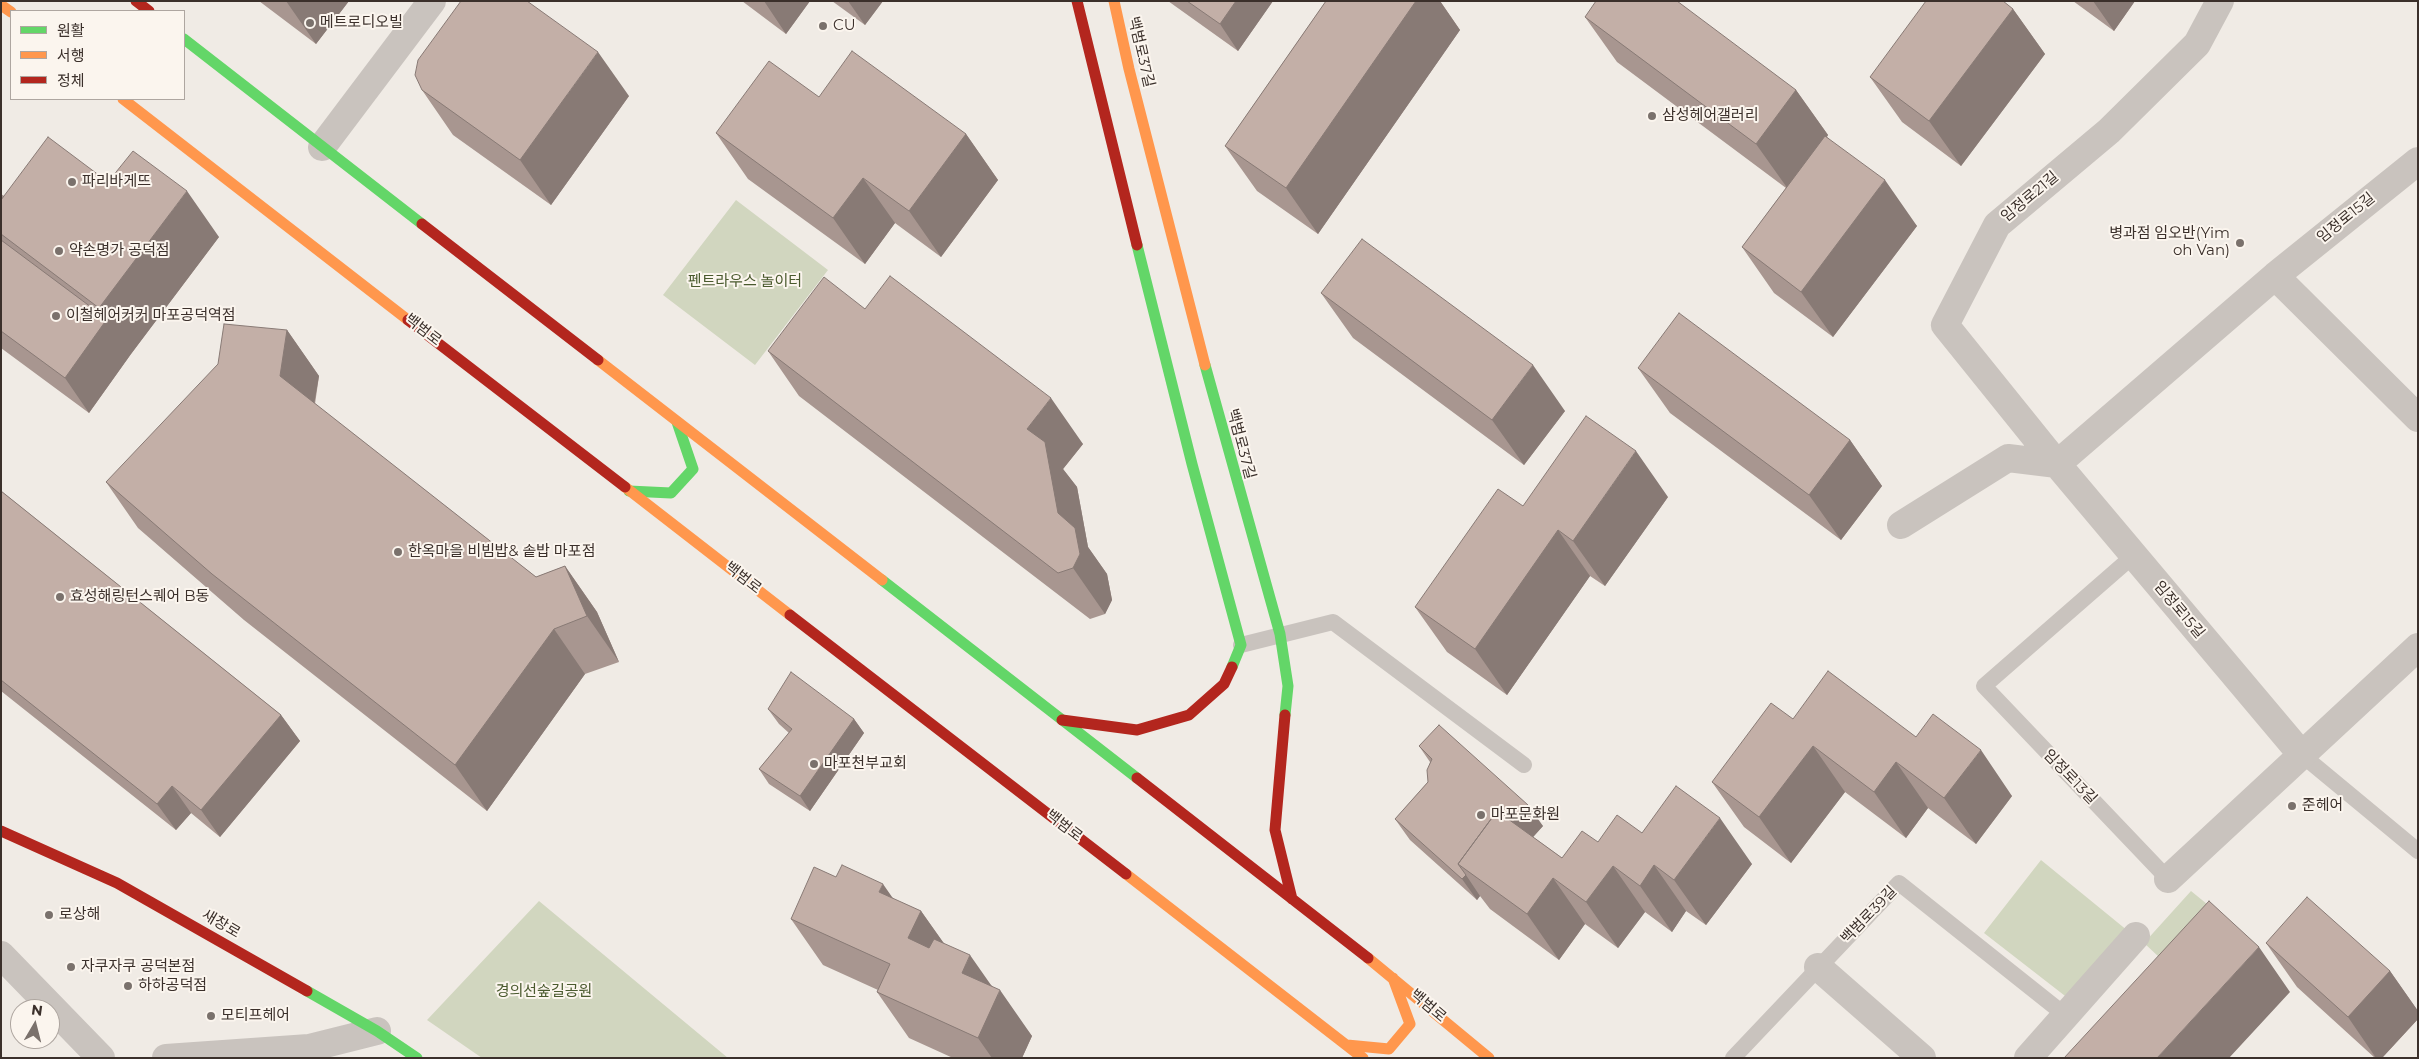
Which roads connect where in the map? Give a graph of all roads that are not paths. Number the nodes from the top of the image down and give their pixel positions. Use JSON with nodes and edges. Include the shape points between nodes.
{"nodes":[{"id":1,"x":136,"y":1,"type":"edge"},
{"id":2,"x":432,"y":1,"type":"edge"},
{"id":3,"x":1076,"y":1,"type":"edge"},
{"id":4,"x":1114,"y":1,"type":"edge"},
{"id":5,"x":2220,"y":1,"type":"edge"},
{"id":6,"x":147,"y":10,"type":"edge"},
{"id":7,"x":185,"y":40,"type":"edge"},
{"id":8,"x":124,"y":100,"type":"edge"},
{"id":9,"x":322,"y":147,"type":"junction"},
{"id":10,"x":2418,"y":161,"type":"edge"},
{"id":11,"x":2275,"y":276,"type":"junction"},
{"id":12,"x":2418,"y":418,"type":"edge"},
{"id":13,"x":677,"y":422,"type":"junction"},
{"id":14,"x":2057,"y":464,"type":"junction"},
{"id":15,"x":630,"y":490,"type":"junction"},
{"id":16,"x":1901,"y":525,"type":"dead end"},
{"id":17,"x":2133,"y":556,"type":"junction"},
{"id":18,"x":1280,"y":634,"type":"junction"},
{"id":19,"x":1241,"y":644,"type":"junction"},
{"id":20,"x":2418,"y":647,"type":"edge"},
{"id":21,"x":1062,"y":720,"type":"junction"},
{"id":22,"x":2302,"y":755,"type":"junction"},
{"id":23,"x":1524,"y":765,"type":"dead end"},
{"id":24,"x":1,"y":832,"type":"edge"},
{"id":25,"x":2418,"y":852,"type":"edge"},
{"id":26,"x":2168,"y":880,"type":"joint"},
{"id":27,"x":1292,"y":899,"type":"junction"},
{"id":28,"x":2136,"y":936,"type":"dead end"},
{"id":29,"x":1,"y":955,"type":"edge"},
{"id":30,"x":1818,"y":967,"type":"junction"},
{"id":31,"x":1392,"y":976,"type":"junction"},
{"id":32,"x":2065,"y":1016,"type":"junction"},
{"id":33,"x":377,"y":1031,"type":"junction"},
{"id":34,"x":1347,"y":1045,"type":"junction"},
{"id":35,"x":101,"y":1058,"type":"edge"},
{"id":36,"x":166,"y":1058,"type":"edge"},
{"id":37,"x":417,"y":1058,"type":"edge"},
{"id":38,"x":1363,"y":1058,"type":"edge"},
{"id":39,"x":1489,"y":1058,"type":"edge"},
{"id":40,"x":1733,"y":1058,"type":"edge"},
{"id":41,"x":1922,"y":1058,"type":"edge"},
{"id":42,"x":2028,"y":1058,"type":"edge"}],
"edges":[{"from":1,"to":6,"type":"main road"},
{"from":2,"to":9,"type":"street"},
{"from":3,"to":19,"type":"main road","via":[[1192,464]]},
{"from":4,"to":18,"type":"main road","name":"백범로37길","via":[[1228,453]]},
{"from":5,"to":14,"type":"street","name":"임정로21길","via":[[2196,44],[2150,91],[2109,131],[1997,225],[1945,325]]},
{"from":7,"to":9,"type":"main road","name":"백범로"},
{"from":8,"to":15,"type":"main road","name":"백범로"},
{"from":9,"to":13,"type":"main road","name":"백범로"},
{"from":10,"to":11,"type":"street","name":"임정로15길"},
{"from":11,"to":12,"type":"street"},
{"from":11,"to":14,"type":"street","name":"임정로15길"},
{"from":13,"to":15,"type":"main road","via":[[693,468],[670,493]]},
{"from":13,"to":21,"type":"main road","name":"백범로"},
{"from":14,"to":16,"type":"street","via":[[2008,458]]},
{"from":14,"to":17,"type":"street","name":"임정로15길"},
{"from":15,"to":34,"type":"main road","name":"백범로"},
{"from":17,"to":22,"type":"street","name":"임정로15길"},
{"from":17,"to":26,"type":"lane","name":"임정로13길","via":[[1984,686]]},
{"from":18,"to":19,"type":"lane"},
{"from":18,"to":23,"type":"lane","via":[[1333,622]]},
{"from":18,"to":27,"type":"main road","name":"백범로37길","via":[[1288,686],[1275,830]]},
{"from":19,"to":21,"type":"main road","via":[[1224,684],[1189,715],[1138,730]]},
{"from":20,"to":22,"type":"street","name":"임정로13길"},
{"from":21,"to":27,"type":"main road","name":"백범로"},
{"from":22,"to":25,"type":"lane"},
{"from":22,"to":26,"type":"street","name":"임정로13길"},
{"from":24,"to":33,"type":"main road","name":"새창로","via":[[118,883]]},
{"from":27,"to":31,"type":"main road","name":"백범로"},
{"from":28,"to":32,"type":"street"},
{"from":29,"to":35,"type":"street"},
{"from":30,"to":32,"type":"lane","name":"백범로39길","via":[[1899,882]]},
{"from":30,"to":40,"type":"lane","name":"백범로39길"},
{"from":30,"to":41,"type":"street"},
{"from":31,"to":34,"type":"main road","via":[[1410,1024],[1389,1049]]},
{"from":31,"to":39,"type":"main road","name":"백범로"},
{"from":32,"to":42,"type":"street"},
{"from":33,"to":36,"type":"street","via":[[309,1048]]},
{"from":33,"to":37,"type":"main road","name":"새창로"},
{"from":34,"to":38,"type":"main road","name":"백범로"}]}
